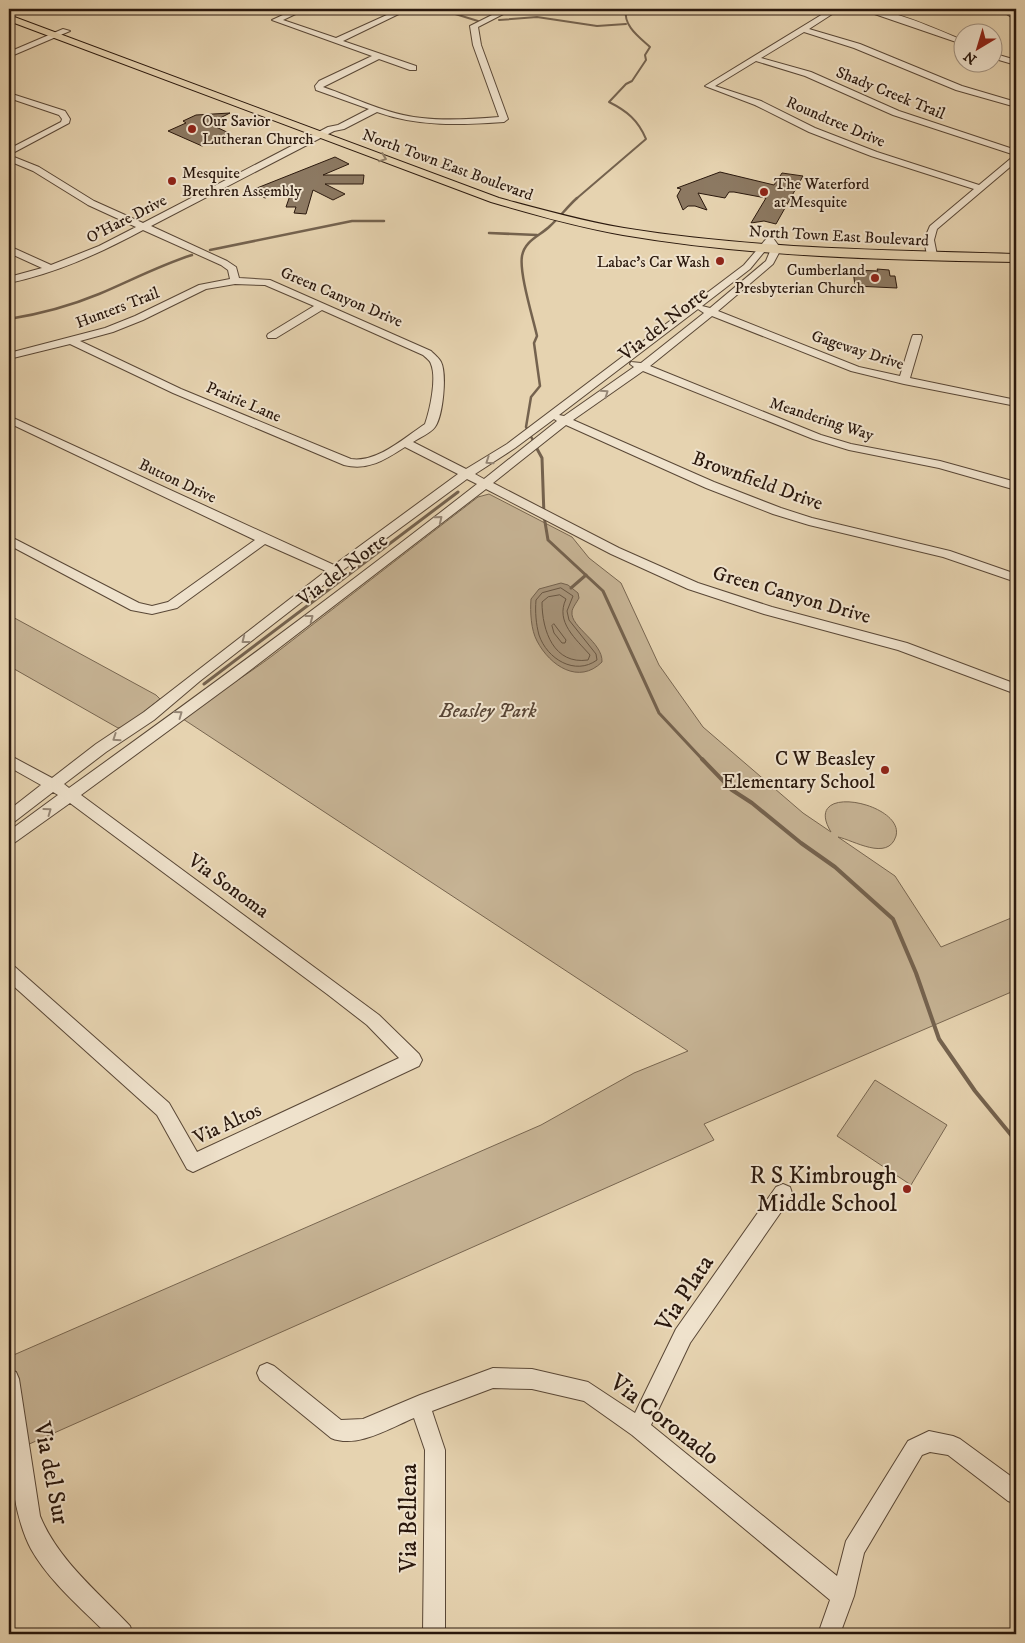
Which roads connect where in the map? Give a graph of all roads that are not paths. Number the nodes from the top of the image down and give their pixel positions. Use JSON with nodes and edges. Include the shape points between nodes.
{"nodes":[{"id":1,"x":302,"y":9,"type":"edge"},
{"id":2,"x":405,"y":9,"type":"edge"},
{"id":3,"x":509,"y":9,"type":"edge"},
{"id":4,"x":836,"y":9,"type":"edge"},
{"id":5,"x":864,"y":9,"type":"edge"},
{"id":6,"x":1003,"y":9,"type":"edge"},
{"id":7,"x":9,"y":10,"type":"edge"},
{"id":8,"x":9,"y":18,"type":"edge"},
{"id":9,"x":1016,"y":18,"type":"edge"},
{"id":10,"x":802,"y":29,"type":"junction"},
{"id":11,"x":61,"y":34,"type":"junction"},
{"id":12,"x":952,"y":38,"type":"edge"},
{"id":13,"x":336,"y":41,"type":"junction"},
{"id":14,"x":115,"y":50,"type":"junction"},
{"id":15,"x":104,"y":54,"type":"junction"},
{"id":16,"x":9,"y":55,"type":"edge"},
{"id":17,"x":379,"y":56,"type":"junction"},
{"id":18,"x":754,"y":58,"type":"junction"},
{"id":19,"x":1002,"y":58,"type":"edge"},
{"id":20,"x":1016,"y":63,"type":"edge"},
{"id":21,"x":413,"y":68,"type":"dead end"},
{"id":22,"x":235,"y":93,"type":"junction"},
{"id":23,"x":9,"y":94,"type":"edge"},
{"id":24,"x":224,"y":98,"type":"junction"},
{"id":25,"x":1016,"y":105,"type":"edge"},
{"id":26,"x":372,"y":108,"type":"junction"},
{"id":27,"x":331,"y":129,"type":"junction"},
{"id":28,"x":320,"y":135,"type":"junction"},
{"id":29,"x":9,"y":152,"type":"edge"},
{"id":30,"x":1016,"y":153,"type":"edge"},
{"id":31,"x":9,"y":158,"type":"edge"},
{"id":32,"x":1016,"y":158,"type":"edge"},
{"id":33,"x":980,"y":188,"type":"junction"},
{"id":34,"x":535,"y":207,"type":"junction"},
{"id":35,"x":143,"y":226,"type":"junction"},
{"id":36,"x":638,"y":230,"type":"joint"},
{"id":37,"x":769,"y":246,"type":"junction"},
{"id":38,"x":9,"y":248,"type":"edge"},
{"id":39,"x":931,"y":251,"type":"junction"},
{"id":40,"x":1016,"y":251,"type":"edge"},
{"id":41,"x":1016,"y":258,"type":"edge"},
{"id":42,"x":51,"y":269,"type":"junction"},
{"id":43,"x":9,"y":280,"type":"edge"},
{"id":44,"x":235,"y":281,"type":"junction"},
{"id":45,"x":321,"y":306,"type":"junction"},
{"id":46,"x":694,"y":306,"type":"junction"},
{"id":47,"x":711,"y":312,"type":"junction"},
{"id":48,"x":272,"y":336,"type":"dead end"},
{"id":49,"x":917,"y":337,"type":"dead end"},
{"id":50,"x":71,"y":341,"type":"junction"},
{"id":51,"x":9,"y":356,"type":"edge"},
{"id":52,"x":625,"y":360,"type":"junction"},
{"id":53,"x":642,"y":367,"type":"junction"},
{"id":54,"x":904,"y":381,"type":"junction"},
{"id":55,"x":1016,"y":404,"type":"edge"},
{"id":56,"x":551,"y":415,"type":"junction"},
{"id":57,"x":9,"y":419,"type":"edge"},
{"id":58,"x":565,"y":421,"type":"junction"},
{"id":59,"x":404,"y":442,"type":"junction"},
{"id":60,"x":466,"y":475,"type":"junction"},
{"id":61,"x":483,"y":483,"type":"junction"},
{"id":62,"x":1016,"y":486,"type":"edge"},
{"id":63,"x":264,"y":539,"type":"junction"},
{"id":64,"x":9,"y":540,"type":"edge"},
{"id":65,"x":335,"y":570,"type":"junction"},
{"id":66,"x":1016,"y":578,"type":"edge"},
{"id":67,"x":1016,"y":689,"type":"edge"},
{"id":68,"x":9,"y":760,"type":"edge"},
{"id":69,"x":53,"y":785,"type":"junction"},
{"id":70,"x":70,"y":795,"type":"junction"},
{"id":71,"x":9,"y":818,"type":"edge"},
{"id":72,"x":9,"y":840,"type":"edge"},
{"id":73,"x":9,"y":972,"type":"edge"},
{"id":74,"x":413,"y":1060,"type":"joint"},
{"id":75,"x":783,"y":1193,"type":"dead end"},
{"id":76,"x":267,"y":1374,"type":"dead end"},
{"id":77,"x":9,"y":1379,"type":"edge"},
{"id":78,"x":420,"y":1405,"type":"junction"},
{"id":79,"x":639,"y":1428,"type":"junction"},
{"id":80,"x":1016,"y":1493,"type":"edge"},
{"id":81,"x":843,"y":1596,"type":"junction"},
{"id":82,"x":122,"y":1634,"type":"edge"},
{"id":83,"x":434,"y":1634,"type":"edge"},
{"id":84,"x":829,"y":1634,"type":"edge"}],
"edges":[{"from":1,"to":13,"type":"street","via":[[276,20]]},
{"from":2,"to":13,"type":"street"},
{"from":3,"to":26,"type":"street","via":[[474,26],[477,45],[504,119],[421,121]]},
{"from":4,"to":10,"type":"street"},
{"from":5,"to":12,"type":"street"},
{"from":6,"to":9,"type":"street"},
{"from":7,"to":11,"type":"main road","name":"North Town East Boulevard"},
{"from":8,"to":11,"type":"main road","name":"North Town East Boulevard"},
{"from":10,"to":18,"type":"street"},
{"from":10,"to":25,"type":"street","via":[[857,46],[960,88]]},
{"from":11,"to":14,"type":"main road","name":"North Town East Boulevard"},
{"from":11,"to":15,"type":"main road","name":"North Town East Boulevard"},
{"from":11,"to":16,"type":"street"},
{"from":13,"to":17,"type":"street"},
{"from":14,"to":15,"type":"main road"},
{"from":14,"to":22,"type":"main road","name":"North Town East Boulevard"},
{"from":15,"to":24,"type":"main road","name":"North Town East Boulevard"},
{"from":17,"to":21,"type":"street"},
{"from":17,"to":26,"type":"street","via":[[319,86]]},
{"from":18,"to":30,"type":"street","name":"Shady Creek Trail","via":[[808,74],[896,114]]},
{"from":18,"to":33,"type":"street","name":"Roundtree Drive","via":[[708,86],[758,103],[812,130],[874,154]]},
{"from":19,"to":20,"type":"street"},
{"from":22,"to":24,"type":"main road"},
{"from":22,"to":27,"type":"main road","name":"North Town East Boulevard"},
{"from":23,"to":29,"type":"street","via":[[62,113],[66,119],[65,123]]},
{"from":24,"to":28,"type":"main road","name":"North Town East Boulevard"},
{"from":26,"to":27,"type":"street","name":"O'Hare Drive","via":[[341,127]]},
{"from":27,"to":28,"type":"street","name":"O'Hare Drive"},
{"from":27,"to":34,"type":"main road","name":"North Town East Boulevard"},
{"from":28,"to":34,"type":"main road","name":"North Town East Boulevard","one_way":true,"via":[[495,200]]},
{"from":28,"to":35,"type":"street","name":"O'Hare Drive"},
{"from":31,"to":35,"type":"street","via":[[36,169],[91,204]]},
{"from":32,"to":33,"type":"street"},
{"from":33,"to":39,"type":"street","via":[[933,228],[929,240]]},
{"from":34,"to":36,"type":"main road","name":"North Town East Boulevard"},
{"from":35,"to":42,"type":"street","name":"O'Hare Drive","via":[[102,248]]},
{"from":35,"to":44,"type":"street","via":[[224,262],[233,269]]},
{"from":36,"to":37,"type":"main road","name":"North Town East Boulevard"},
{"from":37,"to":39,"type":"main road","name":"North Town East Boulevard"},
{"from":37,"to":46,"type":"street","name":"Via del Norte"},
{"from":37,"to":47,"type":"street","name":"Via del Norte","via":[[770,262]]},
{"from":38,"to":42,"type":"street"},
{"from":39,"to":40,"type":"main road","name":"North Town East Boulevard"},
{"from":39,"to":41,"type":"main road","name":"North Town East Boulevard"},
{"from":42,"to":43,"type":"street","name":"O'Hare Drive"},
{"from":44,"to":45,"type":"street","name":"Green Canyon Drive","via":[[266,282]]},
{"from":44,"to":50,"type":"street","name":"Hunters Trail","via":[[203,287],[139,318]]},
{"from":45,"to":48,"type":"street"},
{"from":45,"to":59,"type":"street","name":"Green Canyon Drive","via":[[420,349],[436,362],[434,418],[430,426]]},
{"from":46,"to":47,"type":"street","name":"Gageway Drive"},
{"from":46,"to":52,"type":"street","name":"Via del Norte"},
{"from":47,"to":53,"type":"street","name":"Via del Norte"},
{"from":47,"to":54,"type":"street","name":"Gageway Drive","via":[[855,369]]},
{"from":49,"to":54,"type":"street"},
{"from":50,"to":51,"type":"street","name":"Hunters Trail"},
{"from":50,"to":59,"type":"street","name":"Prairie Lane","via":[[177,391],[348,462],[372,462]]},
{"from":52,"to":53,"type":"street","name":"Meandering Way"},
{"from":52,"to":56,"type":"street","name":"Via del Norte"},
{"from":58,"to":53,"type":"street","name":"Via del Norte","one_way":true},
{"from":53,"to":62,"type":"street","name":"Meandering Way","via":[[817,437]]},
{"from":54,"to":55,"type":"street","name":"Gageway Drive"},
{"from":56,"to":58,"type":"street","name":"Brownfield Drive"},
{"from":56,"to":60,"type":"street","name":"Via del Norte","one_way":true},
{"from":57,"to":63,"type":"street","name":"Button Drive"},
{"from":58,"to":61,"type":"street","name":"Via del Norte"},
{"from":58,"to":66,"type":"street","name":"Brownfield Drive","via":[[777,511],[946,554]]},
{"from":59,"to":60,"type":"street"},
{"from":60,"to":61,"type":"street"},
{"from":60,"to":65,"type":"street","name":"Via del Norte"},
{"from":61,"to":67,"type":"street","name":"Green Canyon Drive","via":[[644,565],[693,586],[769,611],[902,646]]},
{"from":70,"to":61,"type":"street","name":"Via del Norte","one_way":true,"via":[[424,532]]},
{"from":63,"to":64,"type":"street","via":[[172,604],[152,610],[136,607]]},
{"from":63,"to":65,"type":"street","name":"Button Drive"},
{"from":65,"to":69,"type":"street","name":"Via del Norte","one_way":true,"via":[[149,716]]},
{"from":68,"to":69,"type":"street","name":"Via Sonoma"},
{"from":69,"to":70,"type":"street","name":"Via Sonoma"},
{"from":69,"to":71,"type":"street","name":"Via del Norte"},
{"from":72,"to":70,"type":"street","name":"Via del Norte","one_way":true},
{"from":70,"to":74,"type":"street","name":"Via Sonoma","via":[[374,1020]]},
{"from":73,"to":74,"type":"street","name":"Via Altos","via":[[163,1109],[193,1163]]},
{"from":75,"to":79,"type":"street","name":"Via Plata","via":[[682,1336]]},
{"from":76,"to":78,"type":"street","name":"Via Coronado","via":[[338,1431],[363,1429]]},
{"from":77,"to":82,"type":"street","name":"Via del Sur","via":[[29,1516],[39,1541],[57,1566]]},
{"from":78,"to":79,"type":"street","name":"Via Coronado","via":[[493,1378],[532,1379],[588,1392]]},
{"from":78,"to":83,"type":"street","name":"Via Bellena","via":[[435,1450]]},
{"from":79,"to":81,"type":"street","name":"Via Coronado"},
{"from":80,"to":81,"type":"street","via":[[953,1446],[928,1441],[915,1448],[854,1549]]},
{"from":81,"to":84,"type":"street"}]}
